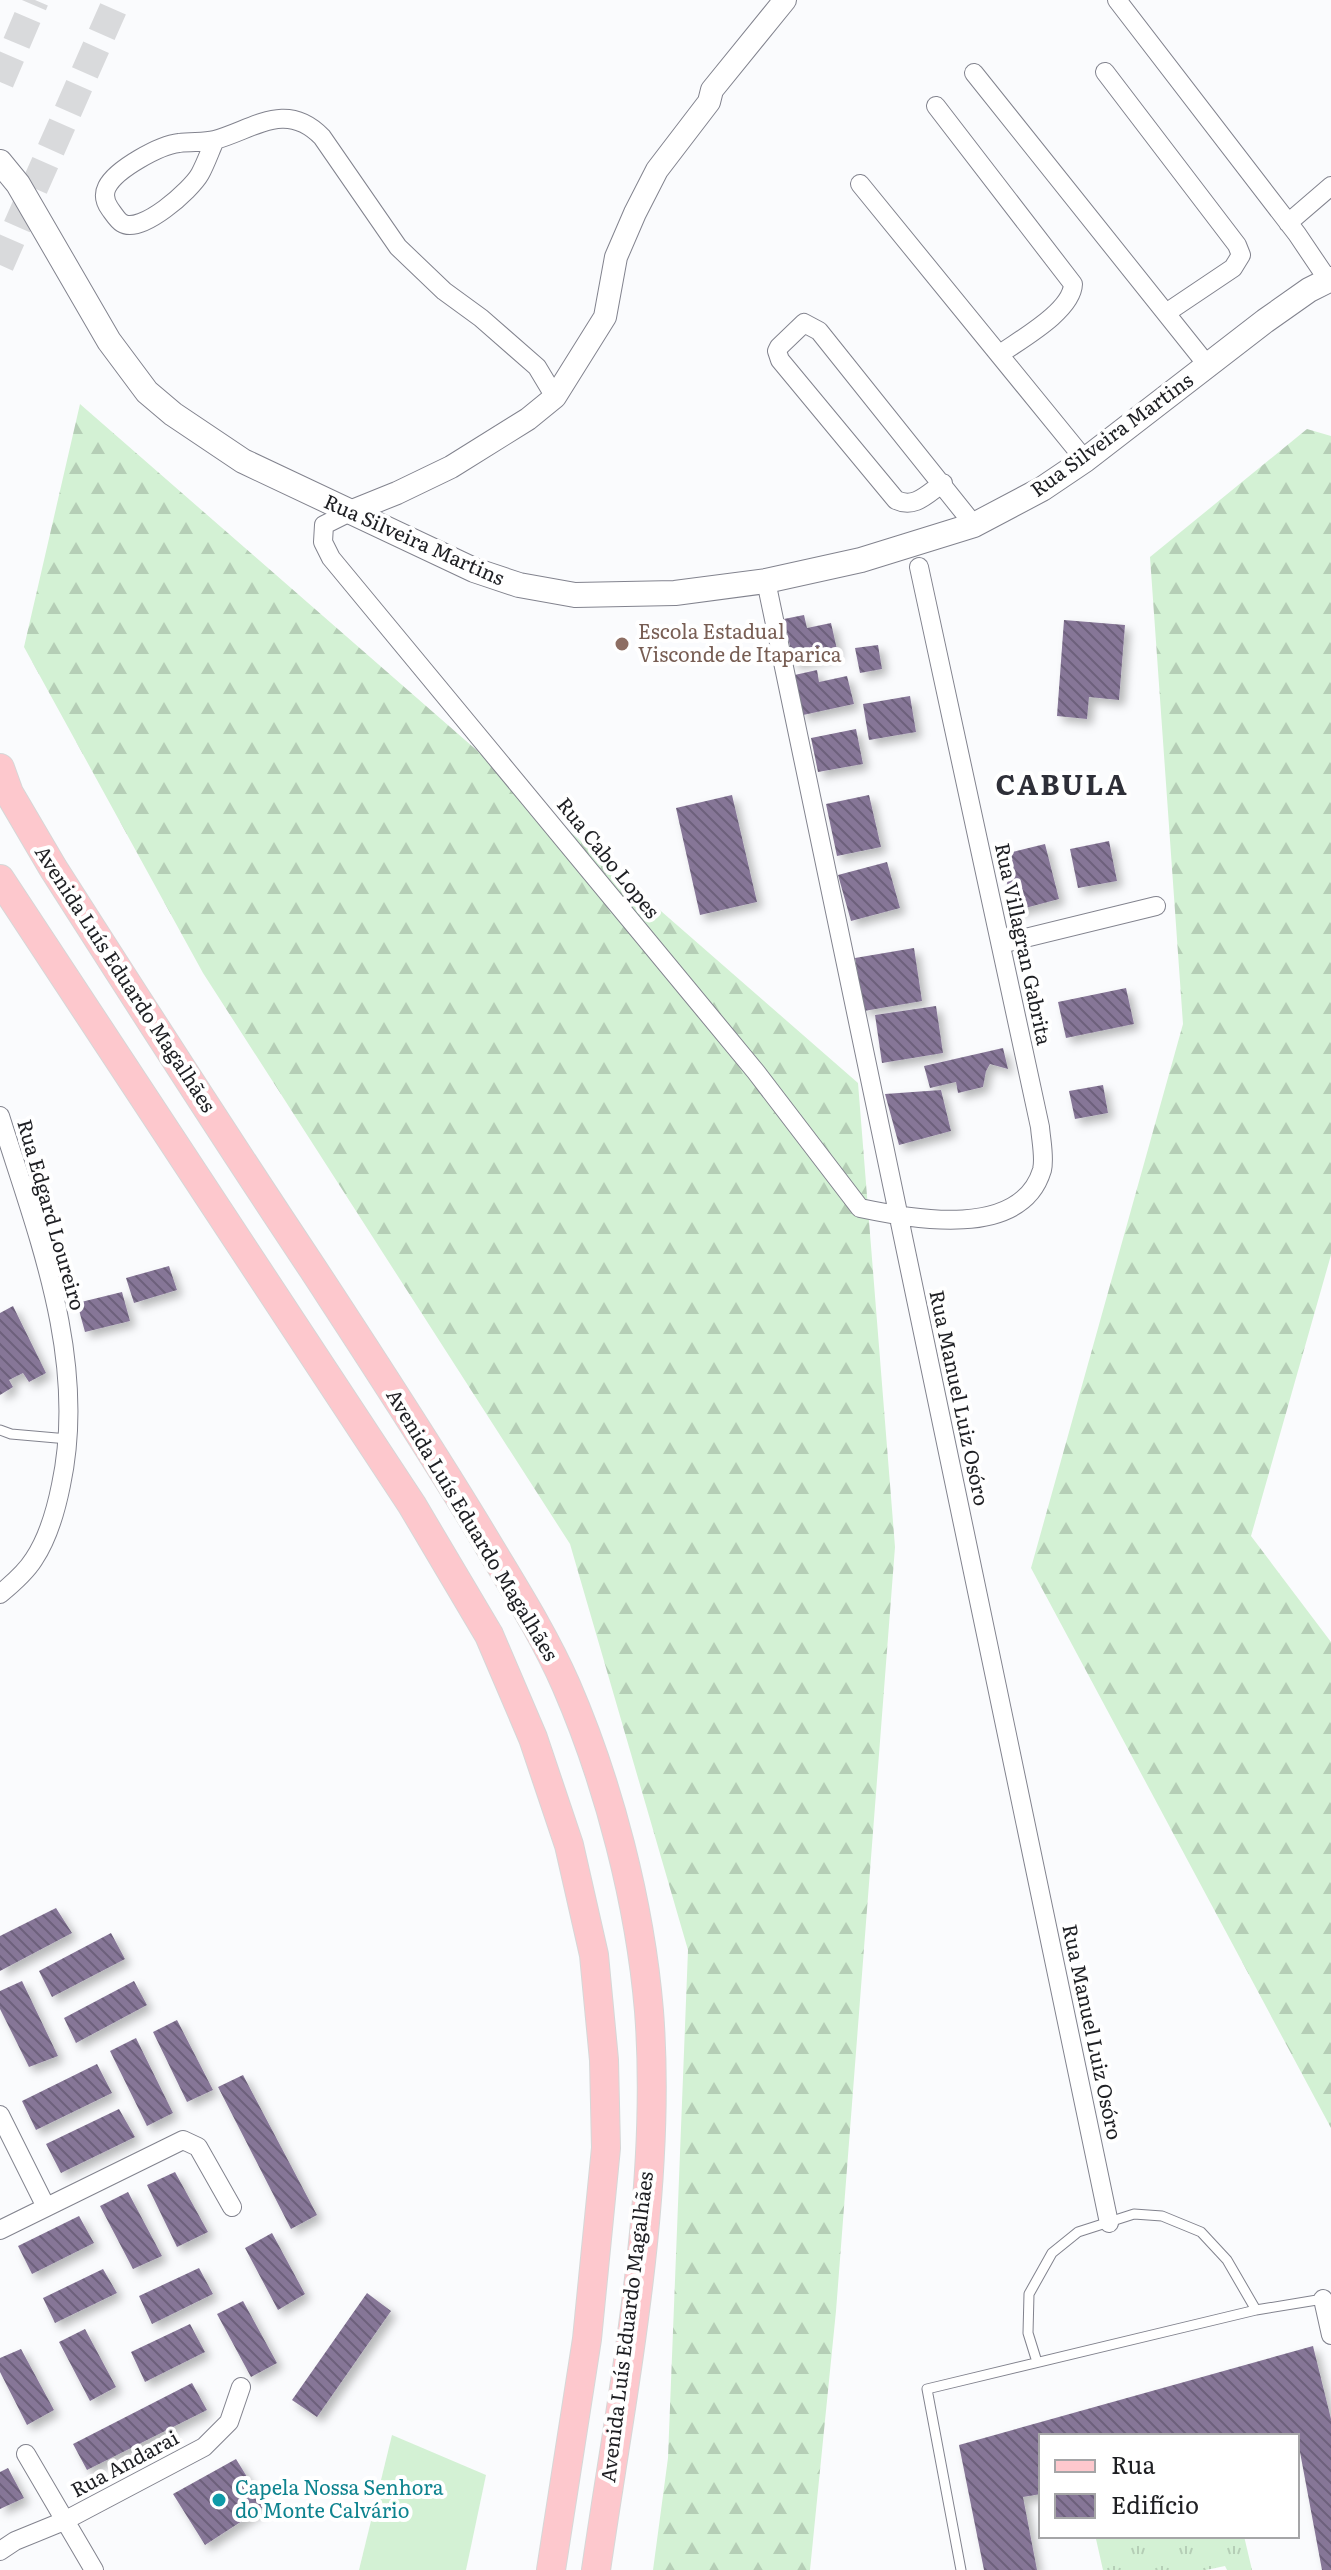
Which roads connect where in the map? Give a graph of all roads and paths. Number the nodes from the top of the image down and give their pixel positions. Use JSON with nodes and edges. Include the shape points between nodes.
{"nodes":[{"id":1,"x":785,"y":0,"type":"edge"},
{"id":2,"x":1117,"y":0,"type":"edge"},
{"id":3,"x":1105,"y":72,"type":"dead end"},
{"id":4,"x":974,"y":73,"type":"dead end"},
{"id":5,"x":936,"y":106,"type":"dead end"},
{"id":6,"x":215,"y":140,"type":"junction"},
{"id":7,"x":0,"y":162,"type":"edge"},
{"id":8,"x":860,"y":184,"type":"dead end"},
{"id":9,"x":1331,"y":186,"type":"edge"},
{"id":10,"x":1288,"y":223,"type":"junction"},
{"id":11,"x":1330,"y":280,"type":"edge"},
{"id":12,"x":1166,"y":313,"type":"junction"},
{"id":13,"x":1000,"y":354,"type":"junction"},
{"id":14,"x":1208,"y":366,"type":"junction"},
{"id":15,"x":555,"y":397,"type":"junction"},
{"id":16,"x":1085,"y":460,"type":"junction"},
{"id":17,"x":943,"y":483,"type":"junction"},
{"id":18,"x":350,"y":512,"type":"junction"},
{"id":19,"x":974,"y":525,"type":"junction"},
{"id":20,"x":919,"y":567,"type":"dead end"},
{"id":21,"x":766,"y":581,"type":"junction"},
{"id":22,"x":0,"y":768,"type":"edge"},
{"id":23,"x":0,"y":879,"type":"edge"},
{"id":24,"x":1156,"y":906,"type":"dead end"},
{"id":25,"x":1001,"y":944,"type":"junction"},
{"id":26,"x":0,"y":1116,"type":"edge"},
{"id":27,"x":899,"y":1216,"type":"junction"},
{"id":28,"x":0,"y":1430,"type":"edge"},
{"id":29,"x":68,"y":1439,"type":"junction"},
{"id":30,"x":0,"y":1594,"type":"edge"},
{"id":31,"x":0,"y":2115,"type":"edge"},
{"id":32,"x":46,"y":2207,"type":"junction"},
{"id":33,"x":232,"y":2207,"type":"dead end"},
{"id":34,"x":1109,"y":2223,"type":"junction"},
{"id":35,"x":0,"y":2230,"type":"edge"},
{"id":36,"x":1323,"y":2299,"type":"joint"},
{"id":37,"x":1256,"y":2310,"type":"junction"},
{"id":38,"x":1331,"y":2335,"type":"edge"},
{"id":39,"x":1037,"y":2362,"type":"junction"},
{"id":40,"x":241,"y":2387,"type":"dead end"},
{"id":41,"x":26,"y":2454,"type":"dead end"},
{"id":42,"x":64,"y":2521,"type":"junction"},
{"id":43,"x":0,"y":2551,"type":"edge"},
{"id":44,"x":94,"y":2570,"type":"edge"},
{"id":45,"x":551,"y":2570,"type":"edge"},
{"id":46,"x":596,"y":2570,"type":"edge"},
{"id":47,"x":961,"y":2570,"type":"edge"}],
"edges":[{"from":1,"to":15,"type":"street","via":[[768,32],[657,170],[616,257],[605,317]]},
{"from":2,"to":10,"type":"street"},
{"from":3,"to":12,"type":"street","via":[[1241,255],[1233,268]]},
{"from":4,"to":12,"type":"street"},
{"from":5,"to":13,"type":"street","via":[[1073,284],[1061,309]]},
{"from":6,"to":6,"type":"street","via":[[177,143],[139,160],[107,188],[109,207],[121,223],[143,222],[190,188]]},
{"from":6,"to":15,"type":"street","via":[[279,120],[313,128],[398,247],[537,367]]},
{"from":7,"to":18,"type":"main road","name":"Rua Silveira Martins","via":[[109,341],[147,392],[230,454]]},
{"from":8,"to":13,"type":"street"},
{"from":9,"to":10,"type":"street"},
{"from":10,"to":11,"type":"street"},
{"from":11,"to":14,"type":"main road","name":"Rua Silveira Martins"},
{"from":12,"to":14,"type":"street"},
{"from":13,"to":16,"type":"street"},
{"from":14,"to":16,"type":"main road","name":"Rua Silveira Martins"},
{"from":15,"to":18,"type":"street","via":[[451,467]]},
{"from":16,"to":19,"type":"main road","name":"Rua Silveira Martins"},
{"from":17,"to":17,"type":"street","via":[[816,328],[804,323],[779,347],[780,360],[896,500],[913,504]]},
{"from":17,"to":19,"type":"street"},
{"from":18,"to":21,"type":"main road","name":"Rua Silveira Martins","via":[[474,570],[575,595],[675,593]]},
{"from":18,"to":27,"type":"street","name":"Rua Cabo Lopes","via":[[324,525],[323,542],[331,558],[756,1072],[860,1208]]},
{"from":19,"to":21,"type":"main road","name":"Rua Silveira Martins","via":[[861,560]]},
{"from":20,"to":25,"type":"street","name":"Rua Villagran Gabrita"},
{"from":21,"to":27,"type":"street","name":"Rua Manuel Luiz Osóro"},
{"from":22,"to":46,"type":"main road","name":"Avenida Luís Eduardo Magalhães","via":[[53,868],[436,1457],[526,1608],[566,1685],[592,1757],[625,1860],[649,2011],[651,2093],[644,2223]]},
{"from":23,"to":45,"type":"main road","name":"Avenida Luís Eduardo Magalhães","via":[[412,1505],[481,1622],[533,1738],[569,1845],[594,1955],[606,2148],[587,2339]]},
{"from":24,"to":25,"type":"street"},
{"from":25,"to":27,"type":"street","name":"Rua Villagran Gabrita","via":[[1040,1127],[1043,1168],[1032,1191],[1012,1209],[978,1218]]},
{"from":26,"to":29,"type":"street","name":"Rua Edgard Loureiro","via":[[49,1272],[65,1354]]},
{"from":27,"to":34,"type":"street","name":"Rua Manuel Luiz Osóro"},
{"from":28,"to":29,"type":"lane"},
{"from":29,"to":30,"type":"street","name":"Rua Edgard Loureiro","via":[[55,1513],[34,1559]]},
{"from":31,"to":32,"type":"street"},
{"from":32,"to":33,"type":"street","via":[[183,2140],[198,2147]]},
{"from":32,"to":35,"type":"street"},
{"from":34,"to":37,"type":"lane","via":[[1134,2214],[1162,2216],[1201,2232],[1227,2260]]},
{"from":34,"to":39,"type":"lane","via":[[1078,2232],[1052,2253],[1029,2294],[1028,2333]]},
{"from":36,"to":37,"type":"lane"},
{"from":36,"to":38,"type":"street"},
{"from":37,"to":39,"type":"lane"},
{"from":39,"to":47,"type":"lane","via":[[927,2389]]},
{"from":40,"to":42,"type":"street","name":"Rua Andarai","via":[[229,2422],[204,2447]]},
{"from":41,"to":42,"type":"street"},
{"from":42,"to":43,"type":"street","name":"Rua Andarai"},
{"from":42,"to":44,"type":"street"}]}
